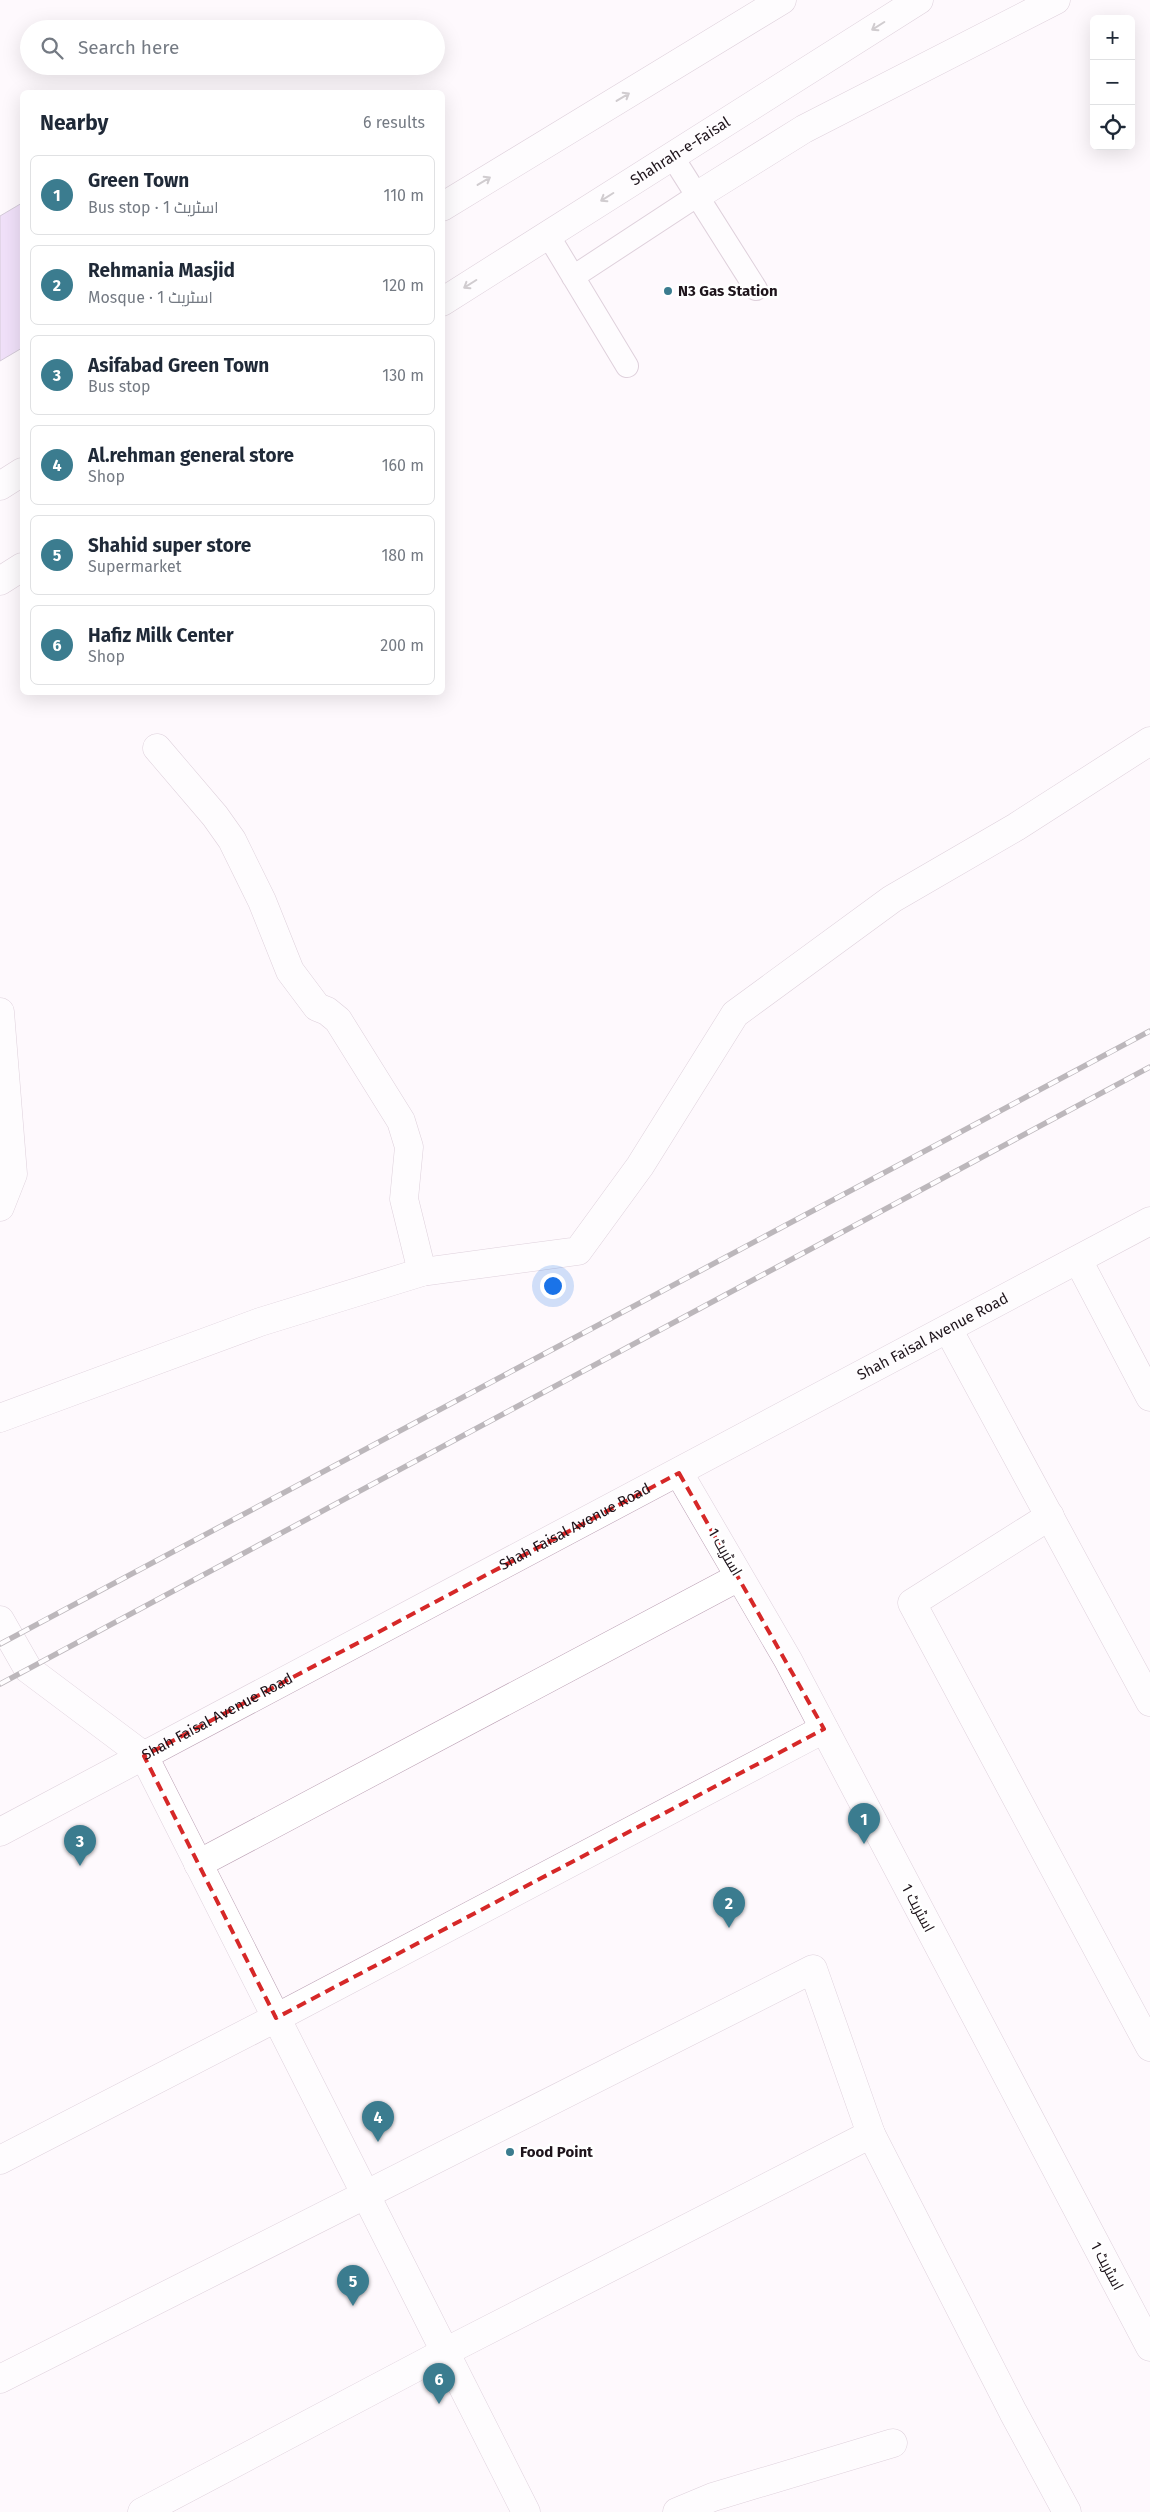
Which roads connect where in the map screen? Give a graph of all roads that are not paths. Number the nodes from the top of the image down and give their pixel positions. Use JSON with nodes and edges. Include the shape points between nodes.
{"nodes":[{"id":1,"x":782,"y":0,"type":"edge"},
{"id":2,"x":919,"y":0,"type":"edge"},
{"id":3,"x":1056,"y":0,"type":"edge"},
{"id":4,"x":672,"y":156,"type":"junction"},
{"id":5,"x":698,"y":195,"type":"junction"},
{"id":6,"x":445,"y":205,"type":"edge"},
{"id":7,"x":548,"y":235,"type":"junction"},
{"id":8,"x":573,"y":277,"type":"junction"},
{"id":9,"x":756,"y":289,"type":"dead end"},
{"id":10,"x":445,"y":300,"type":"edge"},
{"id":11,"x":627,"y":366,"type":"dead end"},
{"id":12,"x":20,"y":473,"type":"edge"},
{"id":13,"x":0,"y":486,"type":"edge"},
{"id":14,"x":20,"y":568,"type":"edge"},
{"id":15,"x":0,"y":581,"type":"edge"},
{"id":16,"x":1150,"y":741,"type":"edge"},
{"id":17,"x":157,"y":748,"type":"dead end"},
{"id":18,"x":0,"y":1012,"type":"edge"},
{"id":19,"x":0,"y":1207,"type":"edge"},
{"id":20,"x":1150,"y":1221,"type":"edge"},
{"id":21,"x":1078,"y":1260,"type":"junction"},
{"id":22,"x":422,"y":1272,"type":"junction"},
{"id":23,"x":948,"y":1328,"type":"junction"},
{"id":24,"x":1150,"y":1397,"type":"edge"},
{"id":25,"x":0,"y":1418,"type":"edge"},
{"id":26,"x":679,"y":1473,"type":"junction"},
{"id":27,"x":1050,"y":1516,"type":"junction"},
{"id":28,"x":739,"y":1577,"type":"junction"},
{"id":29,"x":0,"y":1620,"type":"edge"},
{"id":30,"x":1150,"y":1702,"type":"edge"},
{"id":31,"x":824,"y":1729,"type":"junction"},
{"id":32,"x":144,"y":1756,"type":"junction"},
{"id":33,"x":0,"y":1832,"type":"edge"},
{"id":34,"x":198,"y":1864,"type":"junction"},
{"id":35,"x":276,"y":2018,"type":"junction"},
{"id":36,"x":1150,"y":2047,"type":"edge"},
{"id":37,"x":871,"y":2134,"type":"junction"},
{"id":38,"x":0,"y":2160,"type":"edge"},
{"id":39,"x":365,"y":2195,"type":"junction"},
{"id":40,"x":1150,"y":2347,"type":"edge"},
{"id":41,"x":445,"y":2352,"type":"junction"},
{"id":42,"x":0,"y":2379,"type":"edge"},
{"id":43,"x":892,"y":2442,"type":"dead end"},
{"id":44,"x":718,"y":2505,"type":"edge"},
{"id":45,"x":142,"y":2512,"type":"edge"},
{"id":46,"x":526,"y":2512,"type":"edge"},
{"id":47,"x":677,"y":2512,"type":"edge"},
{"id":48,"x":1067,"y":2512,"type":"edge"}],
"edges":[{"from":6,"to":1,"type":"main road","one_way":true},
{"from":2,"to":4,"type":"main road","name":"Shahrah-e-Faisal","one_way":true},
{"from":3,"to":5,"type":"main road","via":[[804,129]]},
{"from":4,"to":5,"type":"lane"},
{"from":4,"to":7,"type":"main road","name":"Shahrah-e-Faisal","one_way":true},
{"from":5,"to":8,"type":"lane"},
{"from":5,"to":9,"type":"lane"},
{"from":7,"to":8,"type":"lane"},
{"from":7,"to":10,"type":"main road","name":"Shahrah-e-Faisal","one_way":true},
{"from":8,"to":11,"type":"lane"},
{"from":12,"to":13,"type":"main road"},
{"from":14,"to":15,"type":"main road"},
{"from":16,"to":22,"type":"main road","via":[[1016,827],[892,899],[735,1014],[640,1166],[578,1250]]},
{"from":17,"to":22,"type":"main road","via":[[232,840],[262,901],[290,971],[316,1007],[338,1020],[401,1121],[409,1147],[404,1199]]},
{"from":18,"to":19,"type":"main road","via":[[12,1174]]},
{"from":20,"to":21,"type":"main road","name":"Shah Faisal Avenue Road"},
{"from":21,"to":23,"type":"main road","name":"Shah Faisal Avenue Road"},
{"from":21,"to":24,"type":"main road"},
{"from":22,"to":25,"type":"main road","via":[[260,1322]]},
{"from":23,"to":26,"type":"main road","name":"Shah Faisal Avenue Road"},
{"from":23,"to":27,"type":"main road"},
{"from":26,"to":28,"type":"main road","name":"اسٹریٹ 1"},
{"from":26,"to":32,"type":"main road","name":"Shah Faisal Avenue Road"},
{"from":27,"to":30,"type":"main road"},
{"from":27,"to":36,"type":"main road","via":[[912,1603]]},
{"from":28,"to":31,"type":"main road","name":"اسٹریٹ 1"},
{"from":28,"to":34,"type":"main road"},
{"from":29,"to":32,"type":"main road","via":[[28,1669]]},
{"from":31,"to":35,"type":"main road"},
{"from":31,"to":40,"type":"main road","name":"اسٹریٹ 1"},
{"from":32,"to":33,"type":"main road","name":"Shah Faisal Avenue Road"},
{"from":32,"to":34,"type":"main road"},
{"from":34,"to":35,"type":"main road"},
{"from":35,"to":38,"type":"main road"},
{"from":35,"to":39,"type":"main road"},
{"from":37,"to":39,"type":"main road","via":[[813,1969]]},
{"from":37,"to":41,"type":"main road"},
{"from":37,"to":48,"type":"main road"},
{"from":39,"to":41,"type":"main road"},
{"from":39,"to":42,"type":"main road"},
{"from":41,"to":45,"type":"main road"},
{"from":41,"to":46,"type":"main road"},
{"from":43,"to":44,"type":"main road"},
{"from":44,"to":47,"type":"main road"}]}
